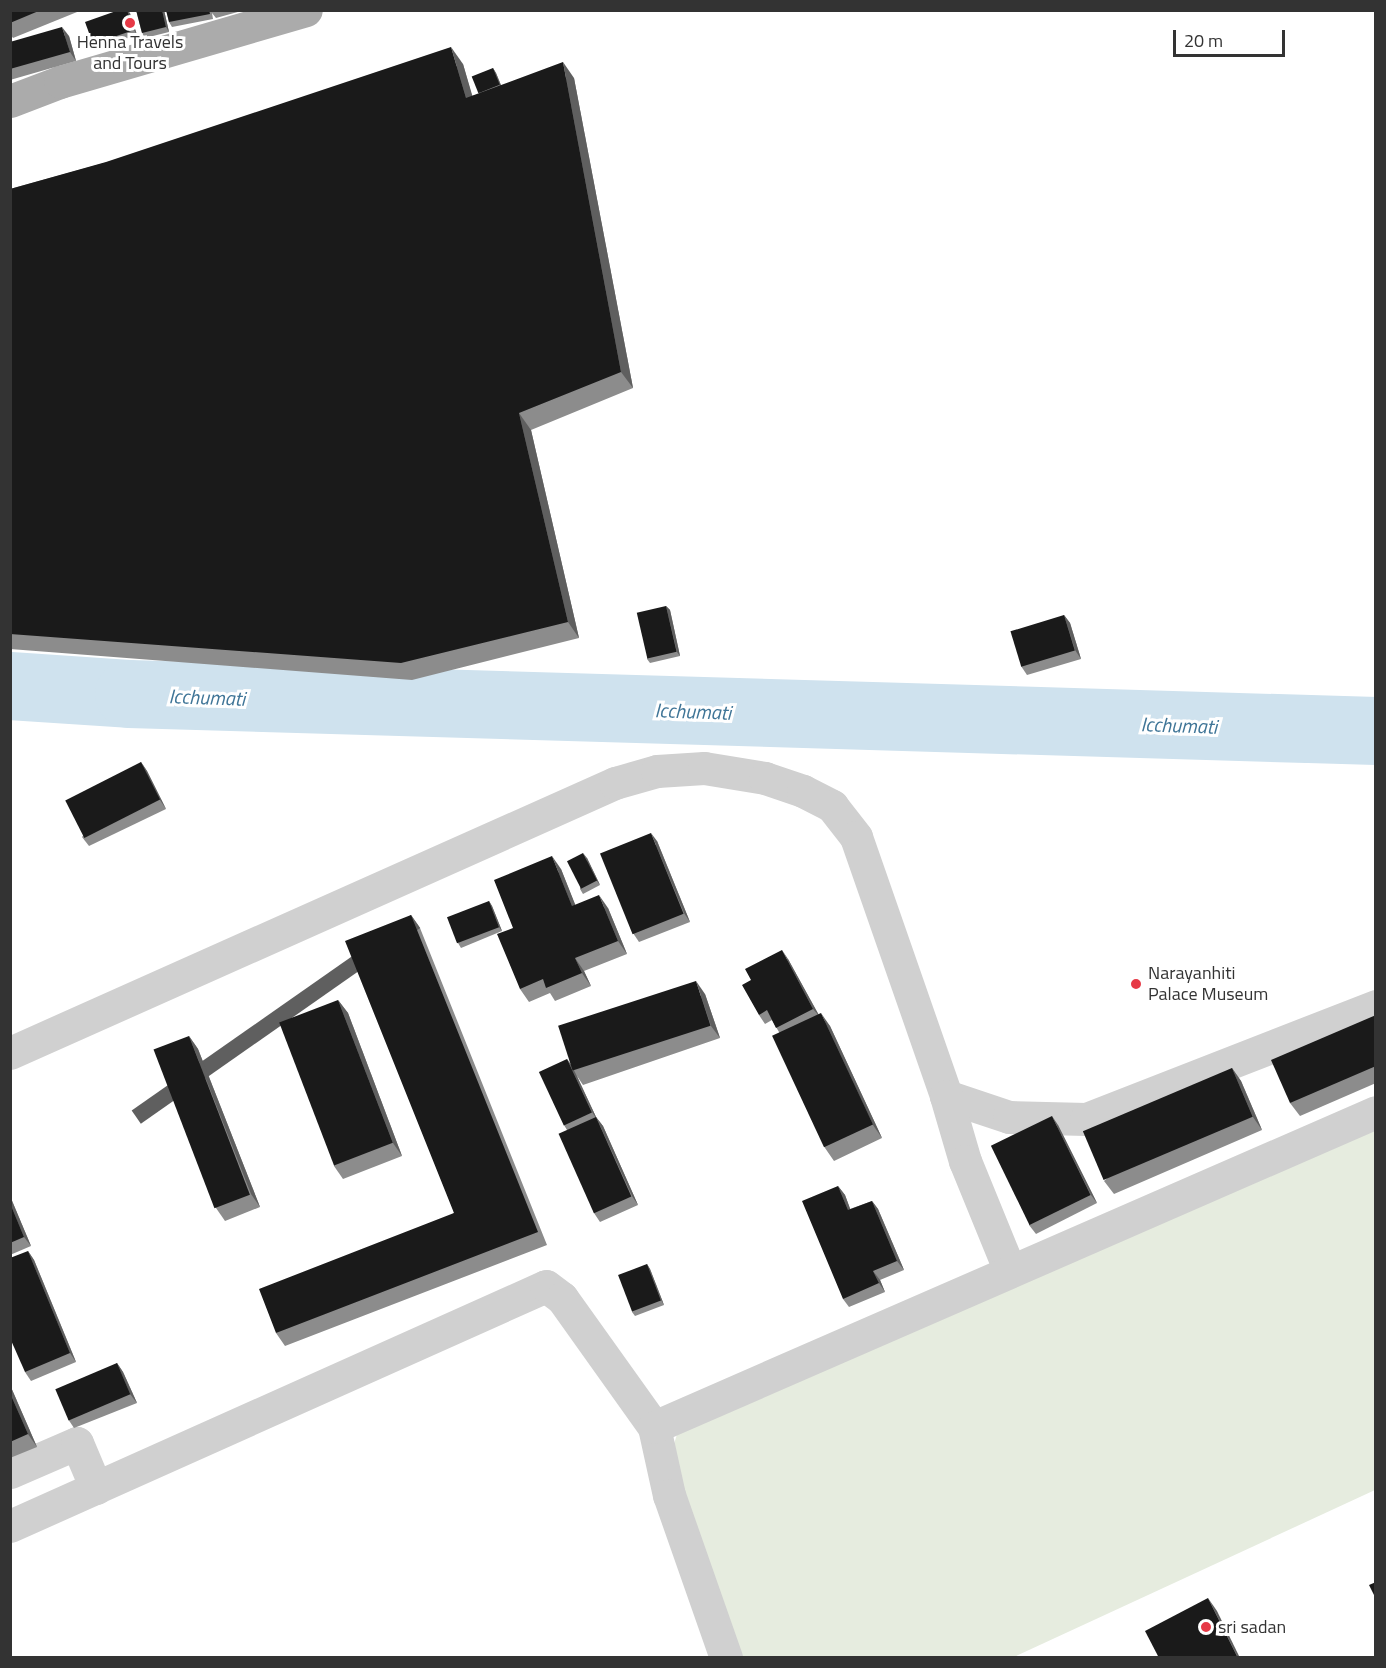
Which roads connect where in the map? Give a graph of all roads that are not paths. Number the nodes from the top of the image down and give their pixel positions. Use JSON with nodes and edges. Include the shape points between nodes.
{"nodes":[{"id":1,"x":306,"y":10,"type":"edge"},
{"id":2,"x":10,"y":101,"type":"edge"},
{"id":3,"x":1376,"y":1006,"type":"edge"},
{"id":4,"x":10,"y":1053,"type":"edge"},
{"id":5,"x":946,"y":1096,"type":"junction"},
{"id":6,"x":1376,"y":1112,"type":"edge"},
{"id":7,"x":1010,"y":1271,"type":"junction"},
{"id":8,"x":654,"y":1427,"type":"junction"},
{"id":9,"x":10,"y":1472,"type":"edge"},
{"id":10,"x":96,"y":1488,"type":"junction"},
{"id":11,"x":10,"y":1526,"type":"edge"},
{"id":12,"x":726,"y":1658,"type":"edge"}],
"edges":[{"from":1,"to":2,"type":"main road","via":[[60,82]]},
{"from":3,"to":5,"type":"lane","via":[[1086,1119],[1009,1118]]},
{"from":4,"to":5,"type":"lane","via":[[615,783],[657,771],[704,768],[765,778],[803,791],[832,806],[856,837]]},
{"from":5,"to":7,"type":"lane","via":[[965,1161]]},
{"from":6,"to":7,"type":"lane"},
{"from":7,"to":8,"type":"lane"},
{"from":8,"to":10,"type":"lane","via":[[562,1298],[546,1286]]},
{"from":8,"to":12,"type":"lane","via":[[669,1495]]},
{"from":9,"to":10,"type":"lane","via":[[77,1443]]},
{"from":10,"to":11,"type":"lane"}]}
